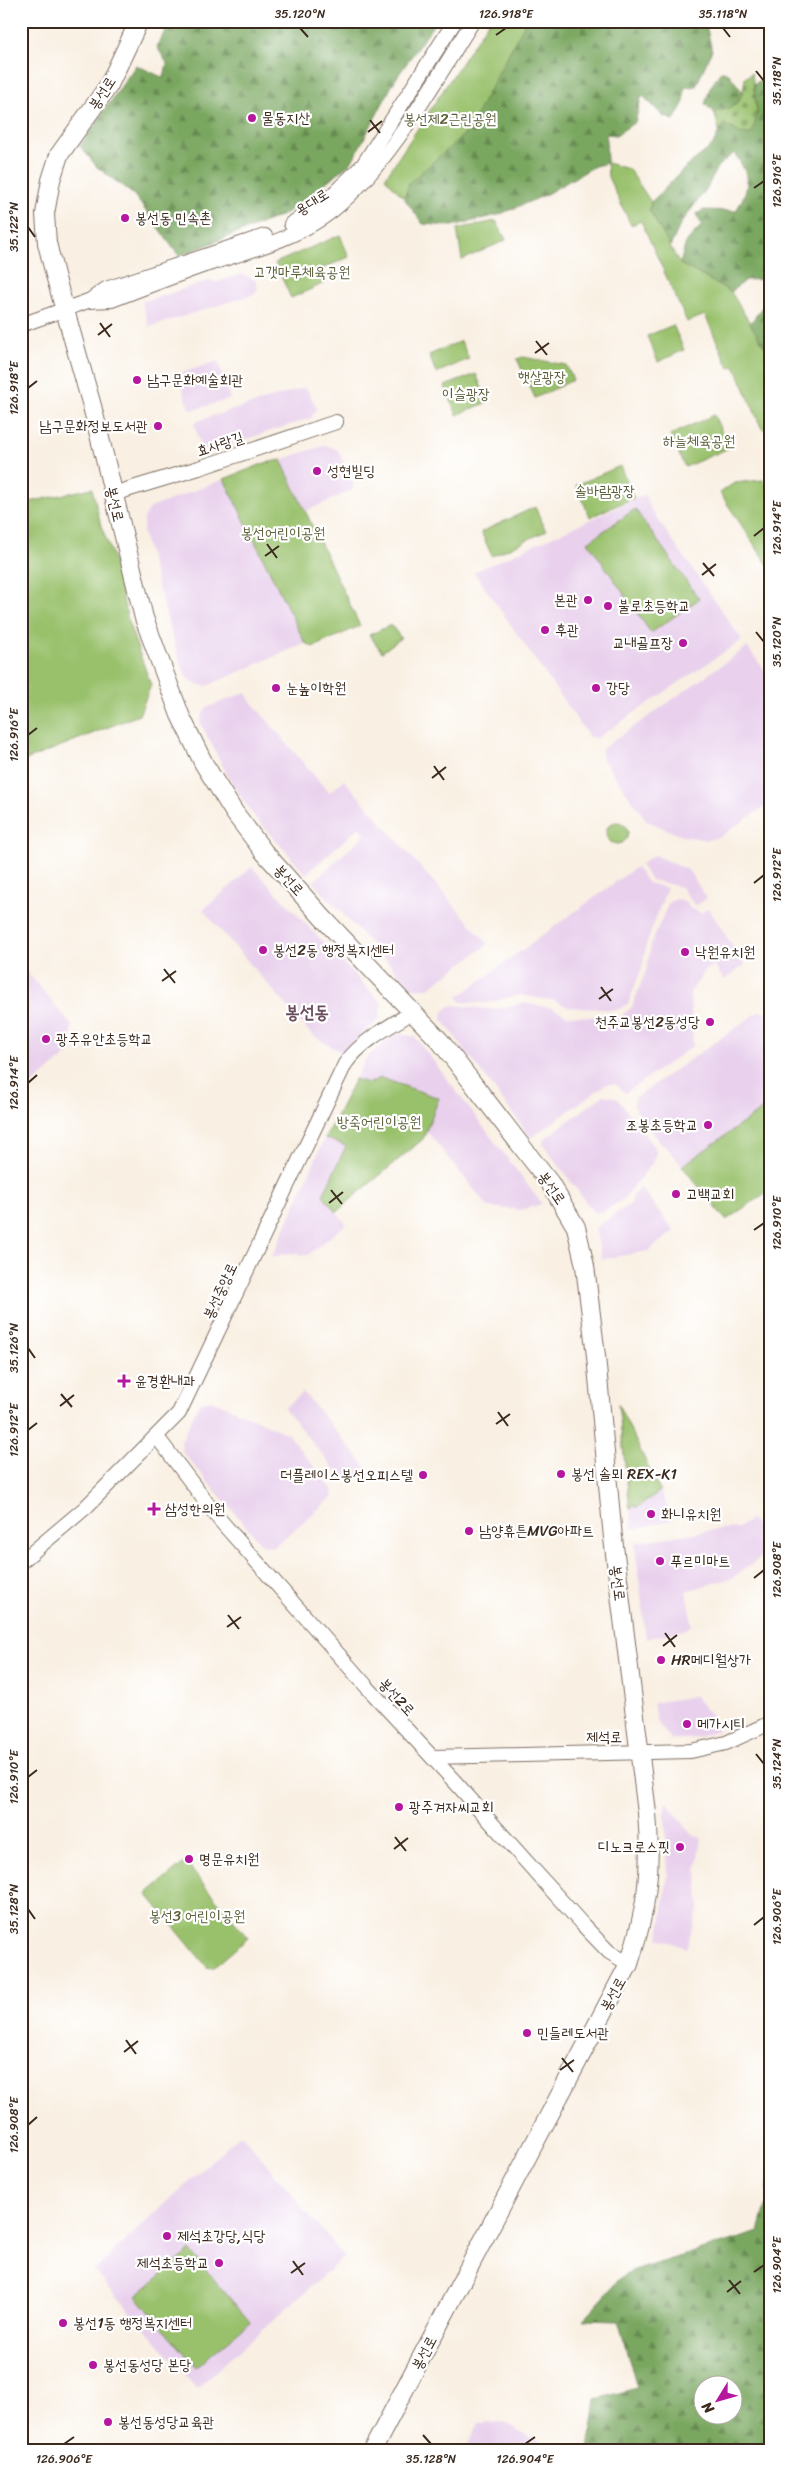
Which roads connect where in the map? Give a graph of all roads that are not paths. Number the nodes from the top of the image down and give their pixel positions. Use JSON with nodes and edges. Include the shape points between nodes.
{"nodes":[{"id":1,"x":139,"y":21,"type":"edge"},
{"id":2,"x":455,"y":21,"type":"edge"},
{"id":3,"x":473,"y":21,"type":"edge"},
{"id":4,"x":88,"y":301,"type":"junction"},
{"id":5,"x":64,"y":308,"type":"junction"},
{"id":6,"x":21,"y":325,"type":"edge"},
{"id":7,"x":336,"y":422,"type":"dead end"},
{"id":8,"x":113,"y":494,"type":"junction"},
{"id":9,"x":413,"y":1012,"type":"junction"},
{"id":10,"x":157,"y":1437,"type":"junction"},
{"id":11,"x":21,"y":1562,"type":"edge"},
{"id":12,"x":770,"y":1723,"type":"edge"},
{"id":13,"x":640,"y":1753,"type":"junction"},
{"id":14,"x":432,"y":1757,"type":"junction"},
{"id":15,"x":629,"y":1964,"type":"junction"},
{"id":16,"x":372,"y":2451,"type":"edge"}],
"edges":[{"from":1,"to":5,"type":"main road","name":"봉선로","via":[[109,85],[59,155],[51,180],[45,214],[47,243]]},
{"from":2,"to":4,"type":"street","name":"용대로","via":[[362,165],[324,203],[298,221],[264,237],[106,288]]},
{"from":3,"to":4,"type":"street","name":"용대로","via":[[378,164],[332,211],[308,226],[255,249],[112,300]]},
{"from":4,"to":5,"type":"street","name":"용대로"},
{"from":5,"to":6,"type":"street","name":"용대로"},
{"from":5,"to":8,"type":"main road","name":"봉선로"},
{"from":7,"to":8,"type":"street","name":"효사랑길"},
{"from":8,"to":9,"type":"main road","name":"봉선로","via":[[144,618],[180,716],[204,764],[264,852]]},
{"from":9,"to":10,"type":"street","name":"봉선중앙로","via":[[378,1034],[346,1064],[179,1413]]},
{"from":9,"to":13,"type":"main road","name":"봉선로","via":[[515,1136],[550,1183],[576,1227],[596,1356],[613,1538]]},
{"from":10,"to":11,"type":"street","name":"봉선중앙로","via":[[85,1508]]},
{"from":10,"to":14,"type":"street","name":"봉선2로","via":[[219,1519]]},
{"from":12,"to":13,"type":"street","name":"제석로","via":[[717,1746],[692,1751]]},
{"from":13,"to":14,"type":"street","name":"제석로"},
{"from":13,"to":15,"type":"main road","name":"봉선로","via":[[650,1854],[645,1908]]},
{"from":14,"to":15,"type":"street","name":"봉선2로","via":[[582,1924],[609,1952]]},
{"from":15,"to":16,"type":"main road","name":"봉선로"}]}
